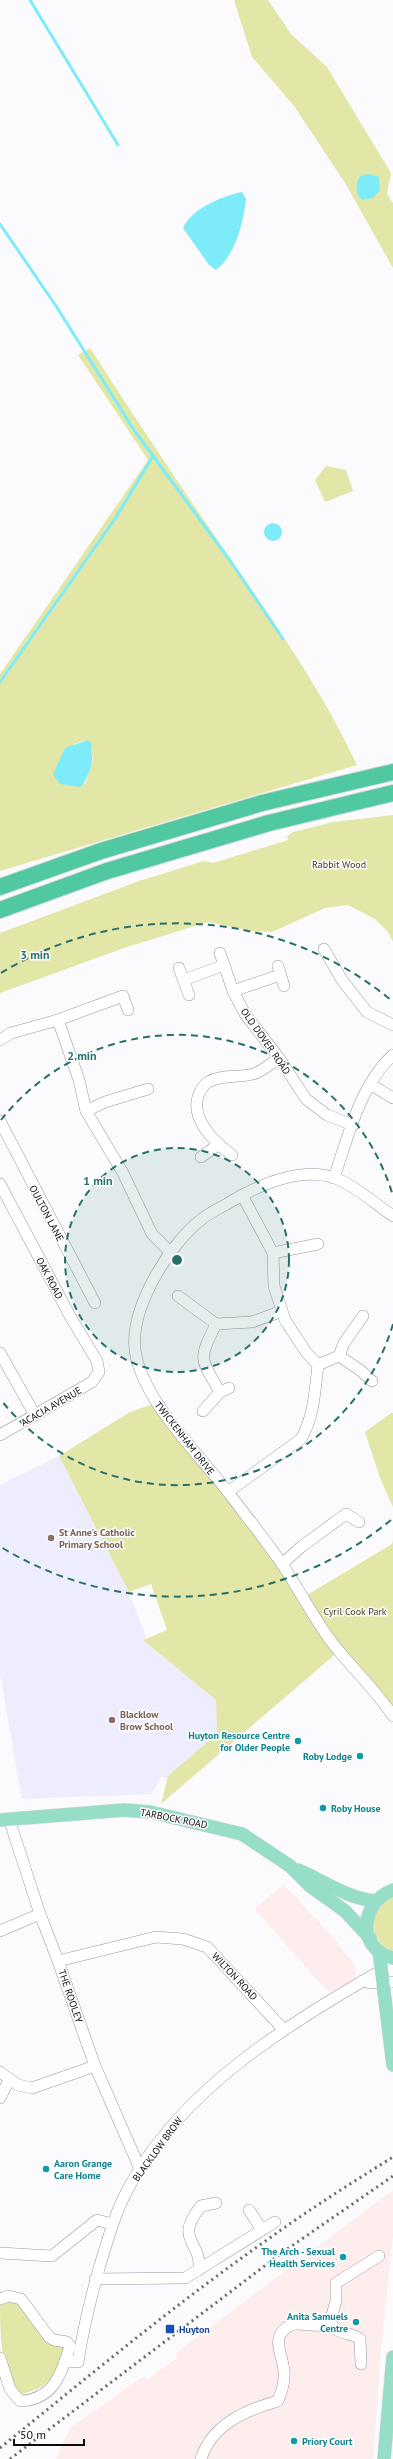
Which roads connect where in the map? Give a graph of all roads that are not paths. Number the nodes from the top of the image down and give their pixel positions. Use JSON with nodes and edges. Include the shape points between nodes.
{"nodes":[{"id":1,"x":393,"y":772,"type":"edge"},
{"id":2,"x":393,"y":793,"type":"edge"},
{"id":3,"x":0,"y":887,"type":"edge"},
{"id":4,"x":0,"y":910,"type":"edge"},
{"id":5,"x":324,"y":949,"type":"dead end"},
{"id":6,"x":220,"y":953,"type":"dead end"},
{"id":7,"x":224,"y":965,"type":"junction"},
{"id":8,"x":179,"y":968,"type":"dead end"},
{"id":9,"x":184,"y":980,"type":"junction"},
{"id":10,"x":284,"y":986,"type":"dead end"},
{"id":11,"x":233,"y":991,"type":"junction"},
{"id":12,"x":189,"y":995,"type":"dead end"},
{"id":13,"x":128,"y":1010,"type":"dead end"},
{"id":14,"x":58,"y":1020,"type":"junction"},
{"id":15,"x":393,"y":1025,"type":"edge"},
{"id":16,"x":0,"y":1040,"type":"edge"},
{"id":17,"x":393,"y":1055,"type":"edge"},
{"id":18,"x":279,"y":1058,"type":"junction"},
{"id":19,"x":370,"y":1084,"type":"junction"},
{"id":20,"x":148,"y":1089,"type":"dead end"},
{"id":21,"x":393,"y":1098,"type":"edge"},
{"id":22,"x":86,"y":1112,"type":"junction"},
{"id":23,"x":0,"y":1121,"type":"edge"},
{"id":24,"x":353,"y":1125,"type":"junction"},
{"id":25,"x":218,"y":1145,"type":"junction"},
{"id":26,"x":232,"y":1155,"type":"dead end"},
{"id":27,"x":201,"y":1157,"type":"dead end"},
{"id":28,"x":334,"y":1178,"type":"junction"},
{"id":29,"x":0,"y":1184,"type":"edge"},
{"id":30,"x":242,"y":1195,"type":"junction"},
{"id":31,"x":393,"y":1216,"type":"edge"},
{"id":32,"x":318,"y":1244,"type":"dead end"},
{"id":33,"x":171,"y":1253,"type":"junction"},
{"id":34,"x":273,"y":1254,"type":"junction"},
{"id":35,"x":178,"y":1296,"type":"dead end"},
{"id":36,"x":96,"y":1303,"type":"dead end"},
{"id":37,"x":282,"y":1311,"type":"junction"},
{"id":38,"x":363,"y":1316,"type":"dead end"},
{"id":39,"x":216,"y":1324,"type":"junction"},
{"id":40,"x":0,"y":1353,"type":"edge"},
{"id":41,"x":340,"y":1356,"type":"junction"},
{"id":42,"x":318,"y":1365,"type":"junction"},
{"id":43,"x":99,"y":1372,"type":"joint"},
{"id":44,"x":372,"y":1381,"type":"dead end"},
{"id":45,"x":203,"y":1411,"type":"dead end"},
{"id":46,"x":35,"y":1415,"type":"junction"},
{"id":47,"x":0,"y":1435,"type":"edge"},
{"id":48,"x":228,"y":1492,"type":"junction"},
{"id":49,"x":359,"y":1522,"type":"dead end"},
{"id":50,"x":282,"y":1564,"type":"junction"},
{"id":51,"x":393,"y":1716,"type":"edge"},
{"id":52,"x":4,"y":1820,"type":"edge"},
{"id":53,"x":290,"y":1866,"type":"junction"},
{"id":54,"x":393,"y":1890,"type":"edge"},
{"id":55,"x":375,"y":1901,"type":"junction"},
{"id":56,"x":40,"y":1914,"type":"junction"},
{"id":57,"x":0,"y":1931,"type":"edge"},
{"id":58,"x":370,"y":1938,"type":"junction"},
{"id":59,"x":379,"y":1951,"type":"junction"},
{"id":60,"x":393,"y":1958,"type":"edge"},
{"id":61,"x":58,"y":1961,"type":"junction"},
{"id":62,"x":382,"y":1970,"type":"junction"},
{"id":63,"x":362,"y":1981,"type":"junction"},
{"id":64,"x":388,"y":1982,"type":"edge"},
{"id":65,"x":393,"y":2026,"type":"edge"},
{"id":66,"x":284,"y":2030,"type":"junction"},
{"id":67,"x":390,"y":2043,"type":"junction"},
{"id":68,"x":393,"y":2065,"type":"edge"},
{"id":69,"x":95,"y":2066,"type":"junction"},
{"id":70,"x":0,"y":2072,"type":"edge"},
{"id":71,"x":9,"y":2080,"type":"junction"},
{"id":72,"x":0,"y":2098,"type":"edge"},
{"id":73,"x":140,"y":2169,"type":"junction"},
{"id":74,"x":216,"y":2203,"type":"dead end"},
{"id":75,"x":249,"y":2210,"type":"dead end"},
{"id":76,"x":276,"y":2222,"type":"dead end"},
{"id":77,"x":112,"y":2224,"type":"junction"},
{"id":78,"x":262,"y":2230,"type":"junction"},
{"id":79,"x":0,"y":2253,"type":"edge"},
{"id":80,"x":379,"y":2256,"type":"dead end"},
{"id":81,"x":198,"y":2270,"type":"junction"},
{"id":82,"x":95,"y":2278,"type":"junction"},
{"id":83,"x":0,"y":2299,"type":"edge"},
{"id":84,"x":330,"y":2322,"type":"junction"},
{"id":85,"x":393,"y":2357,"type":"edge"},
{"id":86,"x":0,"y":2358,"type":"edge"},
{"id":87,"x":65,"y":2360,"type":"junction"},
{"id":88,"x":361,"y":2364,"type":"dead end"},
{"id":89,"x":201,"y":2459,"type":"edge"},
{"id":90,"x":384,"y":2459,"type":"edge"}],
"edges":[{"from":1,"to":3,"type":"highway","via":[[262,803],[101,851]]},
{"from":2,"to":4,"type":"highway","via":[[269,823],[107,871]]},
{"from":5,"to":15,"type":"street","via":[[342,980],[367,1012]]},
{"from":6,"to":7,"type":"street","name":"OLD DOVER ROAD"},
{"from":7,"to":9,"type":"street"},
{"from":7,"to":11,"type":"street","name":"OLD DOVER ROAD"},
{"from":8,"to":9,"type":"street"},
{"from":9,"to":12,"type":"street"},
{"from":10,"to":11,"type":"street","via":[[279,971]]},
{"from":11,"to":18,"type":"street","name":"OLD DOVER ROAD","via":[[245,1014]]},
{"from":13,"to":14,"type":"street","via":[[123,996]]},
{"from":14,"to":16,"type":"street","via":[[11,1033]]},
{"from":14,"to":22,"type":"street","via":[[79,1080]]},
{"from":17,"to":19,"type":"street","via":[[381,1065]]},
{"from":18,"to":24,"type":"street","name":"OLD DOVER ROAD","via":[[306,1099],[327,1115]]},
{"from":18,"to":25,"type":"street","via":[[254,1074],[231,1075],[206,1083],[196,1103],[198,1116]]},
{"from":19,"to":21,"type":"street"},
{"from":19,"to":24,"type":"street"},
{"from":20,"to":22,"type":"street","via":[[105,1102]]},
{"from":22,"to":33,"type":"street","via":[[123,1173],[152,1234]]},
{"from":23,"to":36,"type":"street","name":"OULTON LANE"},
{"from":24,"to":28,"type":"street"},
{"from":25,"to":26,"type":"street"},
{"from":25,"to":27,"type":"street"},
{"from":28,"to":30,"type":"street","name":"TWICKENHAM DRIVE","via":[[305,1175],[275,1180]]},
{"from":28,"to":31,"type":"street","name":"TWICKENHAM DRIVE"},
{"from":29,"to":43,"type":"street","name":"OAK ROAD","via":[[70,1316],[97,1361]]},
{"from":30,"to":33,"type":"street","name":"TWICKENHAM DRIVE","via":[[202,1218],[183,1236]]},
{"from":30,"to":34,"type":"street"},
{"from":32,"to":34,"type":"street"},
{"from":33,"to":48,"type":"street","name":"TWICKENHAM DRIVE","via":[[148,1288],[138,1319],[135,1348],[140,1374],[156,1403]]},
{"from":34,"to":37,"type":"street","via":[[274,1286]]},
{"from":35,"to":39,"type":"street"},
{"from":37,"to":39,"type":"street","via":[[252,1322]]},
{"from":37,"to":42,"type":"street","via":[[306,1352]]},
{"from":38,"to":41,"type":"street","via":[[344,1344]]},
{"from":39,"to":45,"type":"street","via":[[202,1352],[204,1364],[225,1390]]},
{"from":40,"to":46,"type":"street"},
{"from":41,"to":42,"type":"street"},
{"from":41,"to":44,"type":"street"},
{"from":42,"to":48,"type":"street","via":[[310,1417],[301,1439]]},
{"from":43,"to":46,"type":"street","name":"ACACIA AVENUE","via":[[92,1382]]},
{"from":46,"to":47,"type":"street","name":"ACACIA AVENUE"},
{"from":48,"to":50,"type":"street","name":"TWICKENHAM DRIVE"},
{"from":49,"to":50,"type":"street","via":[[346,1514]]},
{"from":50,"to":51,"type":"street","name":"TWICKENHAM DRIVE","via":[[329,1638]]},
{"from":52,"to":53,"type":"main road","name":"TARBOCK ROAD","via":[[96,1810],[150,1812],[242,1834]]},
{"from":52,"to":56,"type":"street","name":"THE ROOLEY"},
{"from":53,"to":55,"type":"main road","name":"TARBOCK ROAD","via":[[339,1892],[362,1900]]},
{"from":53,"to":58,"type":"main road","name":"TARBOCK ROAD","via":[[310,1886],[345,1911]]},
{"from":54,"to":55,"type":"main road","via":[[384,1893]]},
{"from":55,"to":58,"type":"main road","via":[[367,1919]]},
{"from":56,"to":57,"type":"street"},
{"from":56,"to":61,"type":"street","name":"THE ROOLEY"},
{"from":58,"to":59,"type":"main road","name":"TARBOCK ROAD"},
{"from":59,"to":60,"type":"main road"},
{"from":59,"to":62,"type":"main road"},
{"from":61,"to":66,"type":"street","name":"WILTON ROAD","via":[[156,1938],[183,1939],[207,1946]]},
{"from":61,"to":69,"type":"street","name":"THE ROOLEY"},
{"from":62,"to":63,"type":"street","name":"BLACKLOW BROW"},
{"from":62,"to":64,"type":"main road"},
{"from":63,"to":64,"type":"street"},
{"from":63,"to":66,"type":"street","name":"BLACKLOW BROW"},
{"from":64,"to":67,"type":"main road"},
{"from":65,"to":67,"type":"main road"},
{"from":66,"to":73,"type":"street","name":"BLACKLOW BROW","via":[[226,2075],[181,2115]]},
{"from":67,"to":68,"type":"main road"},
{"from":69,"to":71,"type":"street","via":[[32,2088]]},
{"from":69,"to":73,"type":"street","name":"THE ROOLEY"},
{"from":70,"to":71,"type":"street"},
{"from":71,"to":72,"type":"street"},
{"from":73,"to":77,"type":"street","name":"BLACKLOW BROW"},
{"from":74,"to":81,"type":"street","via":[[201,2206],[188,2227],[189,2240],[200,2261]]},
{"from":75,"to":78,"type":"street"},
{"from":76,"to":78,"type":"street"},
{"from":77,"to":79,"type":"street","via":[[97,2220],[52,2256]]},
{"from":77,"to":82,"type":"street","name":"BLACKLOW BROW"},
{"from":78,"to":81,"type":"street"},
{"from":80,"to":84,"type":"street","via":[[336,2283],[336,2302]]},
{"from":81,"to":82,"type":"street","via":[[185,2278]]},
{"from":82,"to":87,"type":"street","name":"BLACKLOW BROW","via":[[78,2362]]},
{"from":83,"to":87,"type":"street","via":[[8,2296],[21,2299],[49,2337],[67,2342],[70,2346]]},
{"from":84,"to":88,"type":"street","via":[[336,2331],[360,2339]]},
{"from":84,"to":89,"type":"street","via":[[320,2327],[300,2324],[286,2327],[279,2335],[278,2346],[283,2358],[284,2386],[278,2401],[252,2409],[227,2421],[210,2442]]},
{"from":85,"to":90,"type":"main road"},
{"from":86,"to":87,"type":"street","via":[[10,2388],[20,2400],[33,2400],[46,2392],[58,2380]]}]}
